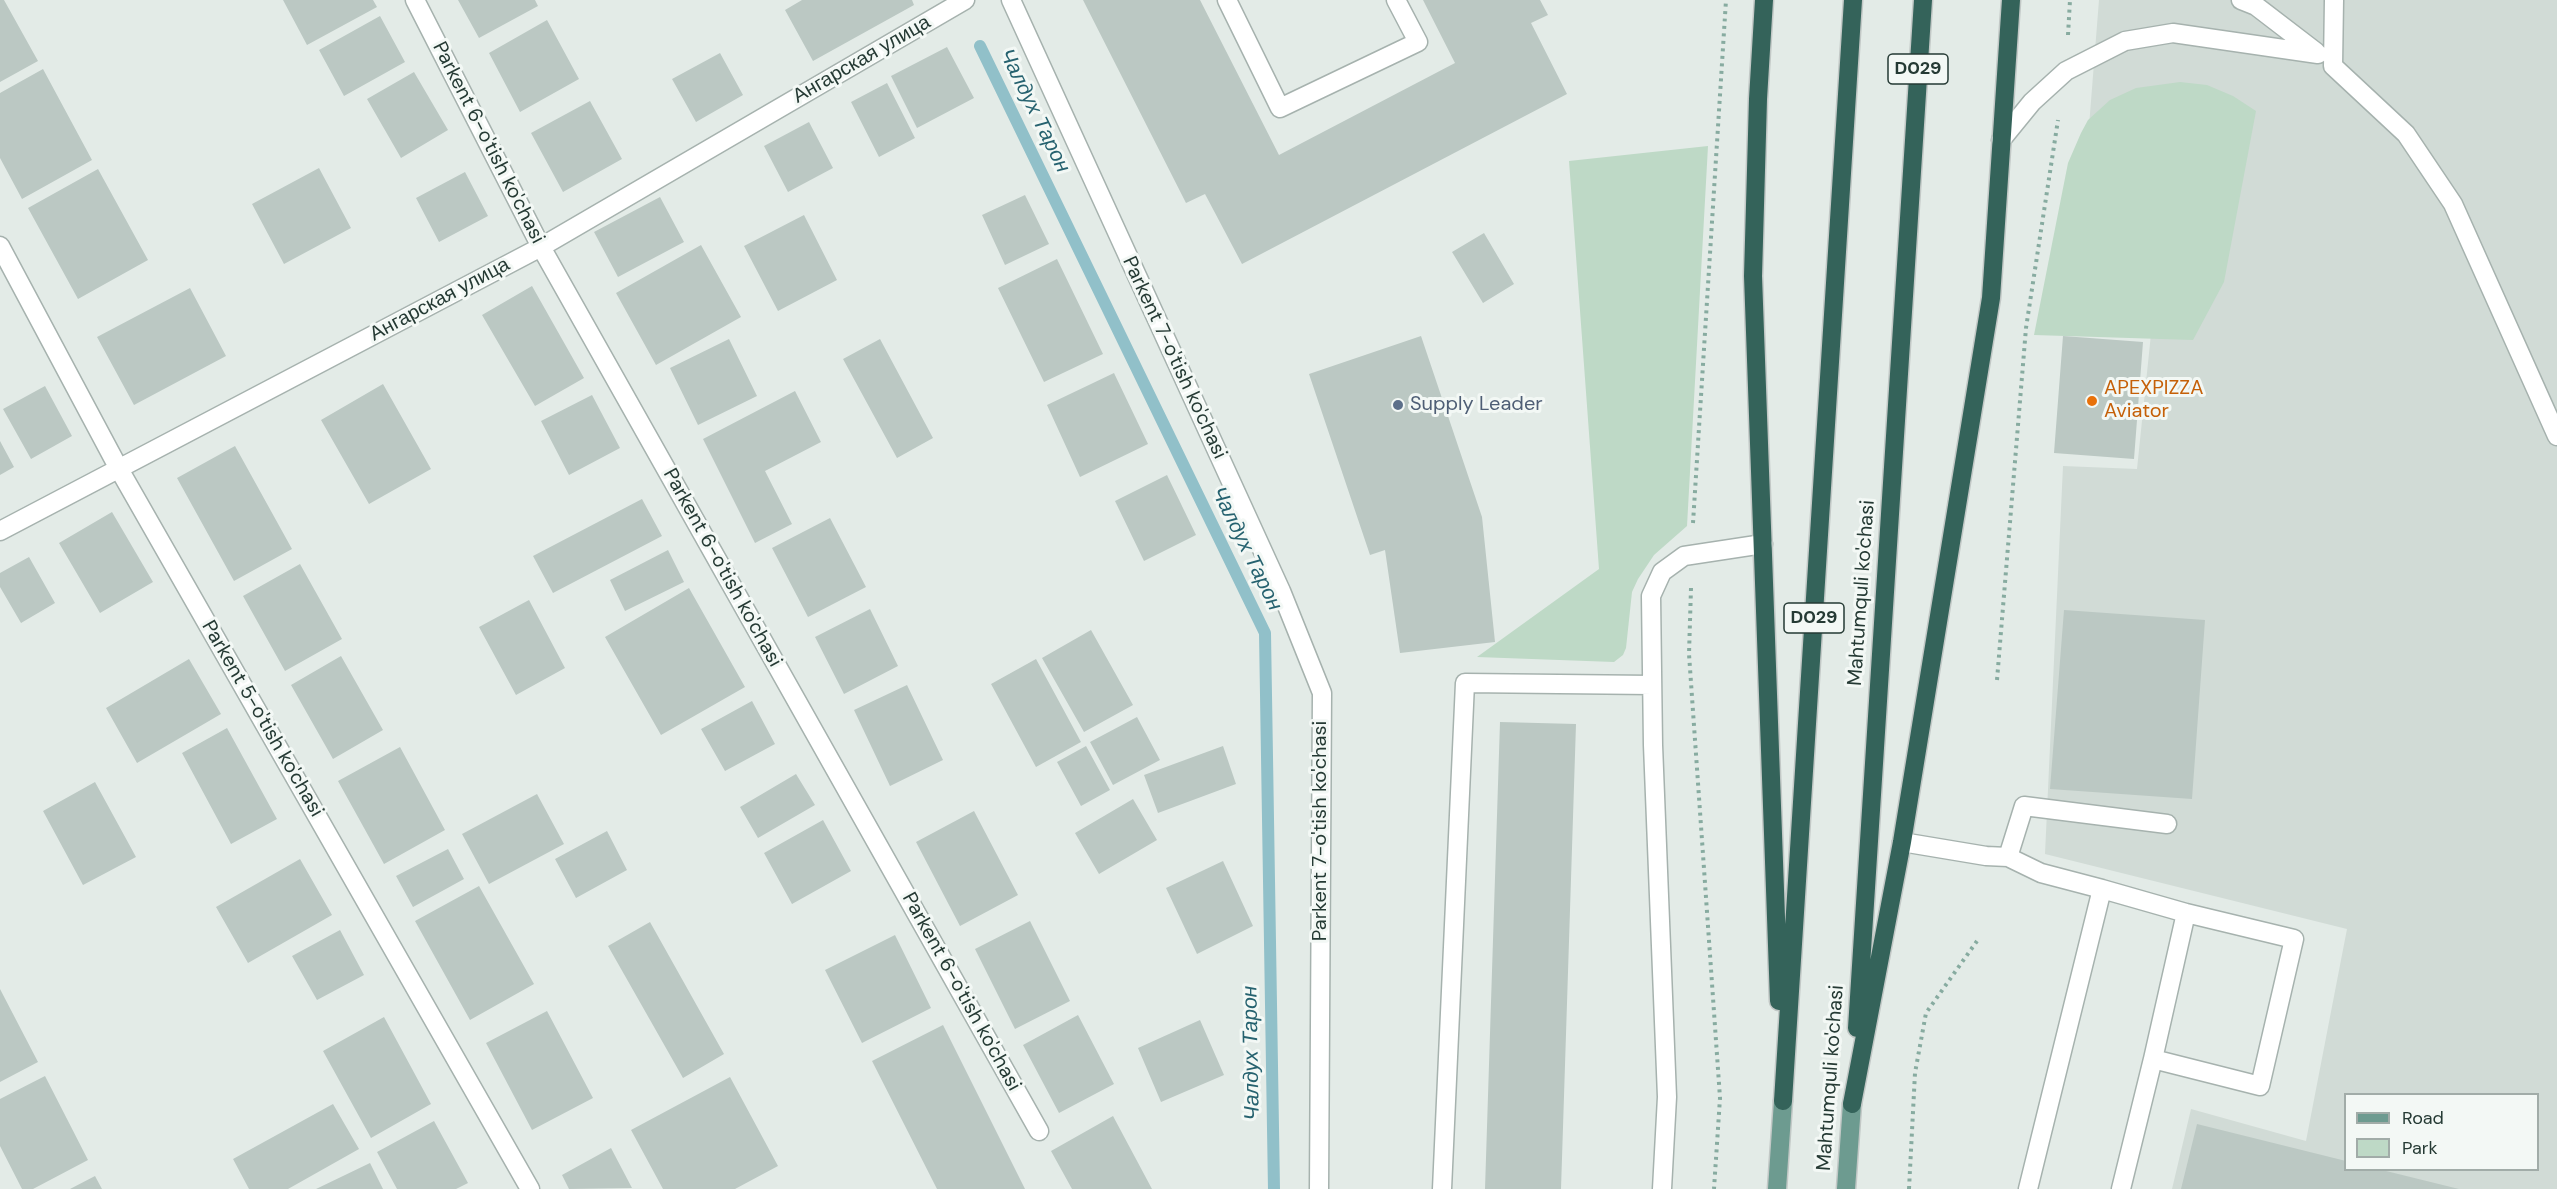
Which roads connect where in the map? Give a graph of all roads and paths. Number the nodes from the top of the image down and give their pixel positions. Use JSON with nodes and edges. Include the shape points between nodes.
{"nodes":[{"id":1,"x":415,"y":0,"type":"edge"},
{"id":2,"x":965,"y":0,"type":"edge"},
{"id":3,"x":1011,"y":0,"type":"edge"},
{"id":4,"x":1227,"y":0,"type":"edge"},
{"id":5,"x":1396,"y":0,"type":"edge"},
{"id":6,"x":1726,"y":0,"type":"edge"},
{"id":7,"x":1764,"y":0,"type":"edge"},
{"id":8,"x":1853,"y":0,"type":"edge"},
{"id":9,"x":1923,"y":0,"type":"edge"},
{"id":10,"x":2010,"y":0,"type":"edge"},
{"id":11,"x":2070,"y":0,"type":"edge"},
{"id":12,"x":2241,"y":0,"type":"edge"},
{"id":13,"x":2334,"y":0,"type":"edge"},
{"id":14,"x":2318,"y":54,"type":"junction"},
{"id":15,"x":2333,"y":66,"type":"junction"},
{"id":16,"x":2066,"y":71,"type":"junction"},
{"id":17,"x":2001,"y":140,"type":"junction"},
{"id":18,"x":0,"y":246,"type":"edge"},
{"id":19,"x":541,"y":247,"type":"junction"},
{"id":20,"x":2557,"y":436,"type":"edge"},
{"id":21,"x":119,"y":470,"type":"junction"},
{"id":22,"x":0,"y":531,"type":"edge"},
{"id":23,"x":1763,"y":544,"type":"junction"},
{"id":24,"x":1692,"y":553,"type":"junction"},
{"id":25,"x":1997,"y":680,"type":"dead end"},
{"id":26,"x":1652,"y":684,"type":"junction"},
{"id":27,"x":2167,"y":824,"type":"dead end"},
{"id":28,"x":1902,"y":842,"type":"junction"},
{"id":29,"x":2008,"y":857,"type":"junction"},
{"id":30,"x":2102,"y":889,"type":"junction"},
{"id":31,"x":2186,"y":913,"type":"junction"},
{"id":32,"x":1977,"y":941,"type":"dead end"},
{"id":33,"x":2153,"y":1059,"type":"junction"},
{"id":34,"x":1783,"y":1101,"type":"junction"},
{"id":35,"x":1852,"y":1104,"type":"junction"},
{"id":36,"x":1039,"y":1131,"type":"dead end"},
{"id":37,"x":530,"y":1189,"type":"edge"},
{"id":38,"x":1319,"y":1189,"type":"edge"},
{"id":39,"x":1442,"y":1189,"type":"edge"},
{"id":40,"x":1662,"y":1189,"type":"edge"},
{"id":41,"x":1714,"y":1189,"type":"edge"},
{"id":42,"x":1777,"y":1189,"type":"edge"},
{"id":43,"x":1846,"y":1189,"type":"edge"},
{"id":44,"x":1909,"y":1189,"type":"edge"},
{"id":45,"x":2028,"y":1189,"type":"edge"},
{"id":46,"x":2121,"y":1189,"type":"edge"}],
"edges":[{"from":1,"to":19,"type":"street","name":"Parkent 6-o'tish ko'chasi"},
{"from":2,"to":19,"type":"street","name":"Ангарская улица"},
{"from":3,"to":38,"type":"street","name":"Parkent 7-o'tish ko'chasi","via":[[1281,591],[1322,693]]},
{"from":4,"to":5,"type":"street","via":[[1280,108],[1418,42]]},
{"from":6,"to":24,"type":"path"},
{"from":7,"to":23,"type":"highway","via":[[1753,276]]},
{"from":8,"to":34,"type":"highway","number":"D029"},
{"from":9,"to":35,"type":"highway","name":"Mahtumquli ko'chasi","number":"D029"},
{"from":10,"to":17,"type":"highway"},
{"from":11,"to":16,"type":"path"},
{"from":12,"to":14,"type":"street","via":[[2256,6]]},
{"from":13,"to":15,"type":"street"},
{"from":14,"to":15,"type":"street"},
{"from":14,"to":16,"type":"street","via":[[2173,33],[2125,41]]},
{"from":15,"to":20,"type":"street","via":[[2406,134],[2453,204]]},
{"from":16,"to":17,"type":"street","via":[[2032,102]]},
{"from":16,"to":25,"type":"path","via":[[2026,328]]},
{"from":17,"to":28,"type":"highway","via":[[1991,298]]},
{"from":18,"to":21,"type":"street","name":"Parkent 5-o'tish ko'chasi"},
{"from":19,"to":21,"type":"street","name":"Ангарская улица"},
{"from":19,"to":36,"type":"street","name":"Parkent 6-o'tish ko'chasi"},
{"from":21,"to":22,"type":"street","name":"Ангарская улица"},
{"from":21,"to":37,"type":"street","name":"Parkent 5-o'tish ko'chasi"},
{"from":23,"to":24,"type":"street"},
{"from":23,"to":34,"type":"highway"},
{"from":24,"to":26,"type":"street","via":[[1668,566],[1657,579],[1651,596]]},
{"from":24,"to":41,"type":"path","via":[[1689,654],[1720,1098]]},
{"from":26,"to":39,"type":"street","via":[[1465,683]]},
{"from":26,"to":40,"type":"street","via":[[1667,1097]]},
{"from":27,"to":29,"type":"street","via":[[2024,806]]},
{"from":28,"to":29,"type":"street"},
{"from":28,"to":35,"type":"highway"},
{"from":29,"to":30,"type":"street","via":[[2041,873]]},
{"from":30,"to":31,"type":"street"},
{"from":30,"to":45,"type":"street"},
{"from":31,"to":33,"type":"street"},
{"from":31,"to":33,"type":"street","via":[[2294,939],[2260,1086]]},
{"from":32,"to":44,"type":"path","via":[[1926,1013],[1915,1073]]},
{"from":33,"to":46,"type":"street"},
{"from":34,"to":42,"type":"main road"},
{"from":35,"to":43,"type":"main road","name":"Mahtumquli ko'chasi"}]}
